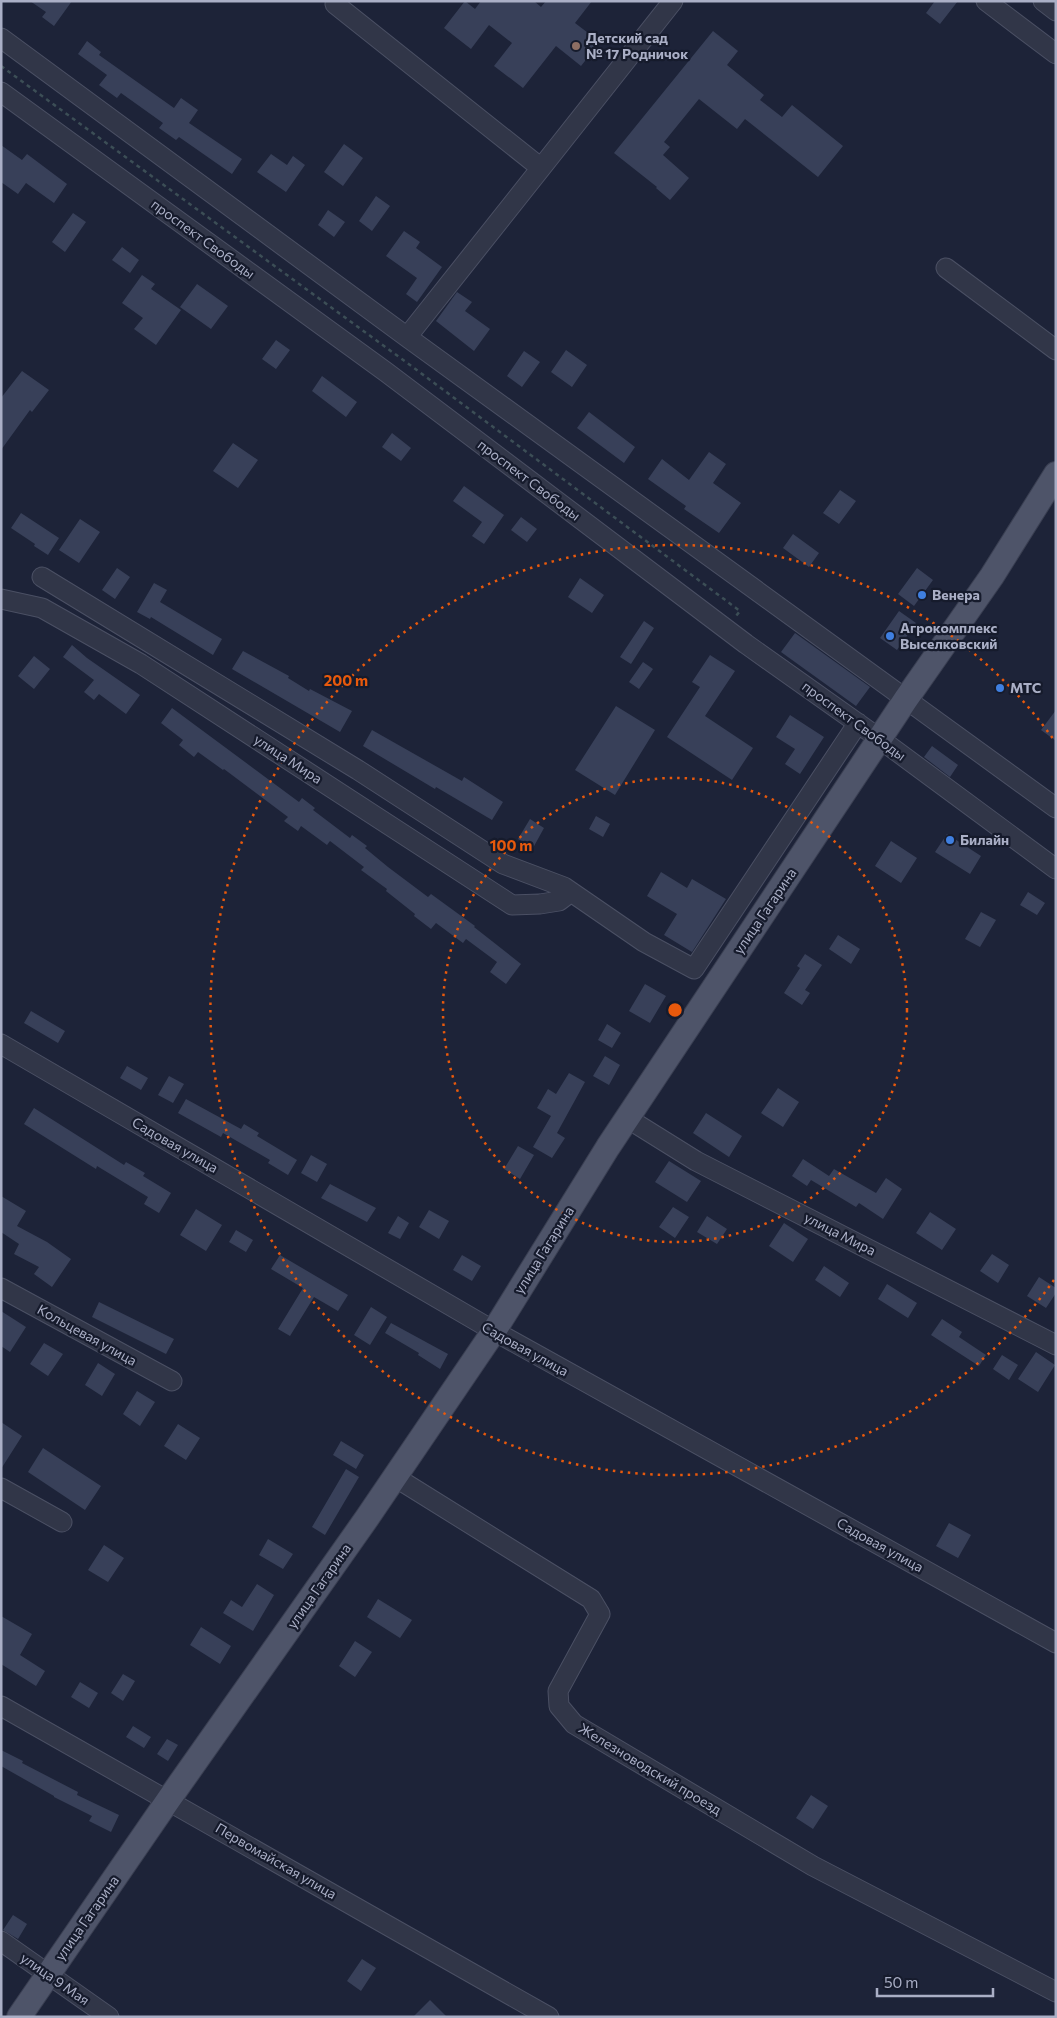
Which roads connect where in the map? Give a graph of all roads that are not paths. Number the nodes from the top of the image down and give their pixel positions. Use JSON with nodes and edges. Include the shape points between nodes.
{"nodes":[{"id":1,"x":673,"y":1,"type":"edge"},
{"id":2,"x":986,"y":1,"type":"edge"},
{"id":3,"x":1042,"y":1,"type":"edge"},
{"id":4,"x":335,"y":4,"type":"dead end"},
{"id":5,"x":1056,"y":12,"type":"edge"},
{"id":6,"x":1,"y":38,"type":"edge"},
{"id":7,"x":1056,"y":54,"type":"edge"},
{"id":8,"x":1,"y":92,"type":"edge"},
{"id":9,"x":541,"y":168,"type":"junction"},
{"id":10,"x":946,"y":268,"type":"dead end"},
{"id":11,"x":407,"y":337,"type":"junction"},
{"id":12,"x":1056,"y":350,"type":"edge"},
{"id":13,"x":1056,"y":474,"type":"edge"},
{"id":14,"x":42,"y":576,"type":"dead end"},
{"id":15,"x":1,"y":599,"type":"edge"},
{"id":16,"x":906,"y":699,"type":"junction"},
{"id":17,"x":858,"y":723,"type":"junction"},
{"id":18,"x":880,"y":739,"type":"junction"},
{"id":19,"x":1056,"y":808,"type":"edge"},
{"id":20,"x":1056,"y":869,"type":"edge"},
{"id":21,"x":571,"y":892,"type":"junction"},
{"id":22,"x":1,"y":1044,"type":"edge"},
{"id":23,"x":627,"y":1118,"type":"junction"},
{"id":24,"x":1,"y":1288,"type":"edge"},
{"id":25,"x":494,"y":1331,"type":"junction"},
{"id":26,"x":1056,"y":1345,"type":"edge"},
{"id":27,"x":172,"y":1381,"type":"dead end"},
{"id":28,"x":395,"y":1477,"type":"junction"},
{"id":29,"x":1,"y":1488,"type":"edge"},
{"id":30,"x":62,"y":1522,"type":"dead end"},
{"id":31,"x":1056,"y":1643,"type":"edge"},
{"id":32,"x":1,"y":1706,"type":"edge"},
{"id":33,"x":169,"y":1799,"type":"junction"},
{"id":34,"x":1,"y":1941,"type":"edge"},
{"id":35,"x":48,"y":1973,"type":"junction"},
{"id":36,"x":1056,"y":1992,"type":"edge"},
{"id":37,"x":18,"y":2017,"type":"edge"},
{"id":38,"x":109,"y":2017,"type":"edge"},
{"id":39,"x":550,"y":2017,"type":"edge"}],
"edges":[{"from":1,"to":9,"type":"street"},
{"from":2,"to":7,"type":"street"},
{"from":3,"to":5,"type":"street"},
{"from":4,"to":9,"type":"street","via":[[452,88]]},
{"from":6,"to":11,"type":"street"},
{"from":8,"to":17,"type":"street","name":"проспект Свободы","via":[[386,372],[726,629]]},
{"from":9,"to":11,"type":"street"},
{"from":10,"to":12,"type":"street"},
{"from":11,"to":16,"type":"street"},
{"from":13,"to":16,"type":"main road","name":"улица Гагарина","via":[[992,576]]},
{"from":14,"to":21,"type":"street","name":"улица Мира","via":[[358,770],[503,864]]},
{"from":15,"to":21,"type":"street","name":"улица Мира","via":[[42,608],[141,664],[512,905],[559,902]]},
{"from":16,"to":18,"type":"main road","name":"улица Гагарина"},
{"from":16,"to":19,"type":"street"},
{"from":17,"to":18,"type":"street","name":"проспект Свободы"},
{"from":17,"to":21,"type":"street","name":"улица Мира","via":[[694,970],[644,942]]},
{"from":18,"to":20,"type":"street","name":"проспект Свободы"},
{"from":18,"to":23,"type":"main road","name":"улица Гагарина"},
{"from":22,"to":25,"type":"street","name":"Садовая улица"},
{"from":23,"to":25,"type":"main road","name":"улица Гагарина"},
{"from":23,"to":26,"type":"street","name":"улица Мира","via":[[696,1161]]},
{"from":24,"to":27,"type":"street","name":"Кольцевая улица"},
{"from":25,"to":28,"type":"main road","name":"улица Гагарина"},
{"from":25,"to":31,"type":"street","name":"Садовая улица"},
{"from":28,"to":33,"type":"main road","name":"улица Гагарина"},
{"from":28,"to":36,"type":"street","name":"Железноводский проезд","via":[[591,1599],[600,1614],[558,1691],[559,1706],[574,1724],[813,1866]]},
{"from":29,"to":30,"type":"street"},
{"from":32,"to":33,"type":"street","name":"Первомайская улица"},
{"from":33,"to":35,"type":"main road","name":"улица Гагарина"},
{"from":33,"to":39,"type":"street","name":"Первомайская улица"},
{"from":34,"to":35,"type":"street","name":"улица 9 Мая"},
{"from":35,"to":37,"type":"main road","name":"улица Гагарина"},
{"from":35,"to":38,"type":"street","name":"улица 9 Мая"}]}
